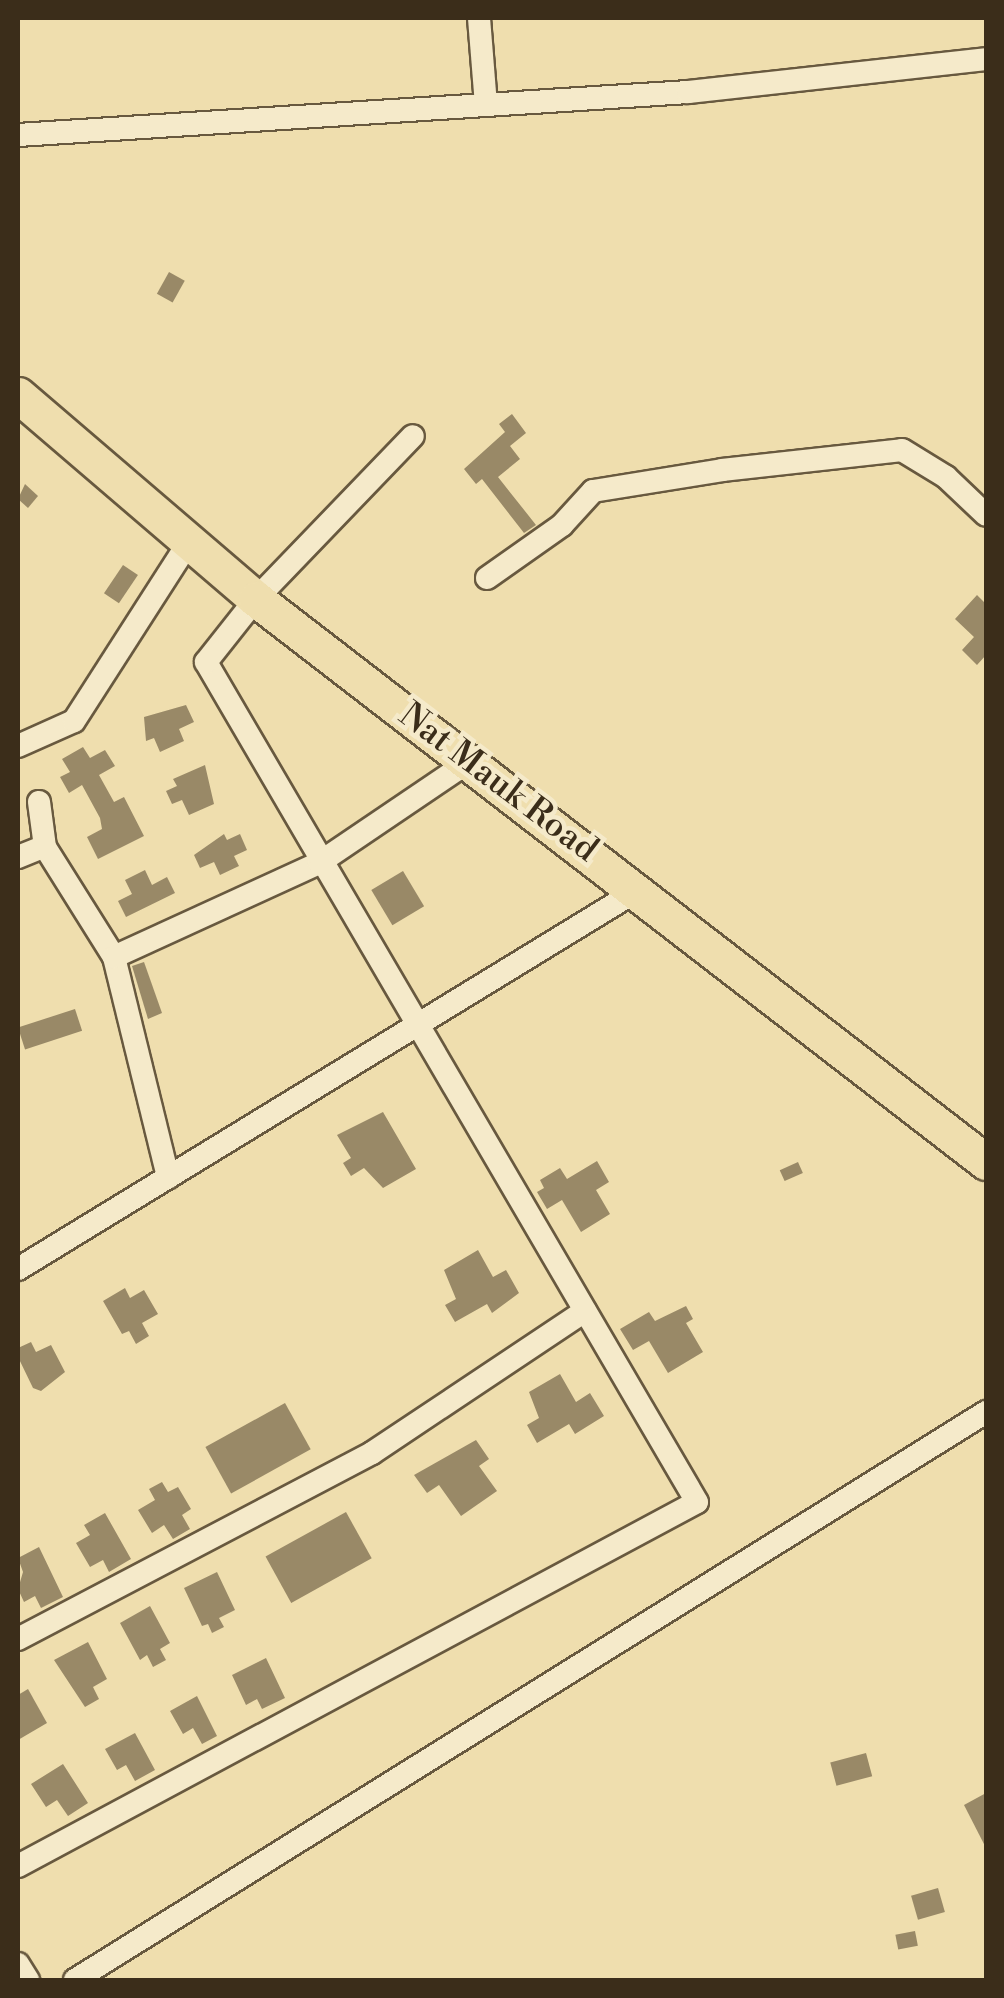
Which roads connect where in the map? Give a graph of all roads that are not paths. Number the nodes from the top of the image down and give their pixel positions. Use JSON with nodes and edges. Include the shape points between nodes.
{"nodes":[{"id":1,"x":479,"y":18,"type":"edge"},
{"id":2,"x":986,"y":58,"type":"edge"},
{"id":3,"x":486,"y":105,"type":"junction"},
{"id":4,"x":18,"y":136,"type":"edge"},
{"id":5,"x":18,"y":395,"type":"edge"},
{"id":6,"x":413,"y":436,"type":"dead end"},
{"id":7,"x":986,"y":515,"type":"edge"},
{"id":8,"x":190,"y":542,"type":"junction"},
{"id":9,"x":487,"y":578,"type":"dead end"},
{"id":10,"x":256,"y":599,"type":"junction"},
{"id":11,"x":18,"y":746,"type":"edge"},
{"id":12,"x":468,"y":762,"type":"junction"},
{"id":13,"x":39,"y":802,"type":"dead end"},
{"id":14,"x":43,"y":847,"type":"dead end"},
{"id":15,"x":18,"y":857,"type":"edge"},
{"id":16,"x":319,"y":863,"type":"junction"},
{"id":17,"x":638,"y":890,"type":"junction"},
{"id":18,"x":114,"y":957,"type":"junction"},
{"id":19,"x":414,"y":1027,"type":"junction"},
{"id":20,"x":986,"y":1162,"type":"edge"},
{"id":21,"x":168,"y":1177,"type":"junction"},
{"id":22,"x":18,"y":1268,"type":"edge"},
{"id":23,"x":585,"y":1311,"type":"junction"},
{"id":24,"x":986,"y":1412,"type":"edge"},
{"id":25,"x":18,"y":1639,"type":"edge"},
{"id":26,"x":18,"y":1866,"type":"edge"},
{"id":27,"x":18,"y":1964,"type":"edge"},
{"id":28,"x":28,"y":1980,"type":"edge"},
{"id":29,"x":75,"y":1980,"type":"edge"}],
"edges":[{"from":1,"to":3,"type":"street"},
{"from":2,"to":3,"type":"street","via":[[688,92]]},
{"from":3,"to":4,"type":"street"},
{"from":5,"to":8,"type":"highway","name":"Nat Mauk Road"},
{"from":6,"to":10,"type":"street"},
{"from":7,"to":9,"type":"street","via":[[946,477],[902,450],[722,470],[593,491],[562,525]]},
{"from":8,"to":10,"type":"highway","name":"Nat Mauk Road"},
{"from":8,"to":11,"type":"street","via":[[74,721]]},
{"from":10,"to":12,"type":"highway","name":"Nat Mauk Road"},
{"from":10,"to":16,"type":"street","via":[[206,662]]},
{"from":12,"to":16,"type":"street"},
{"from":12,"to":17,"type":"highway","name":"Nat Mauk Road"},
{"from":13,"to":18,"type":"street","via":[[45,846]]},
{"from":14,"to":15,"type":"street"},
{"from":16,"to":18,"type":"street"},
{"from":16,"to":19,"type":"street"},
{"from":17,"to":19,"type":"street"},
{"from":17,"to":20,"type":"highway","name":"Nat Mauk Road"},
{"from":18,"to":21,"type":"street"},
{"from":19,"to":21,"type":"street"},
{"from":19,"to":23,"type":"street"},
{"from":21,"to":22,"type":"street"},
{"from":23,"to":25,"type":"street","via":[[372,1453]]},
{"from":23,"to":26,"type":"street","via":[[697,1502]]},
{"from":24,"to":29,"type":"street"},
{"from":27,"to":28,"type":"street"}]}
